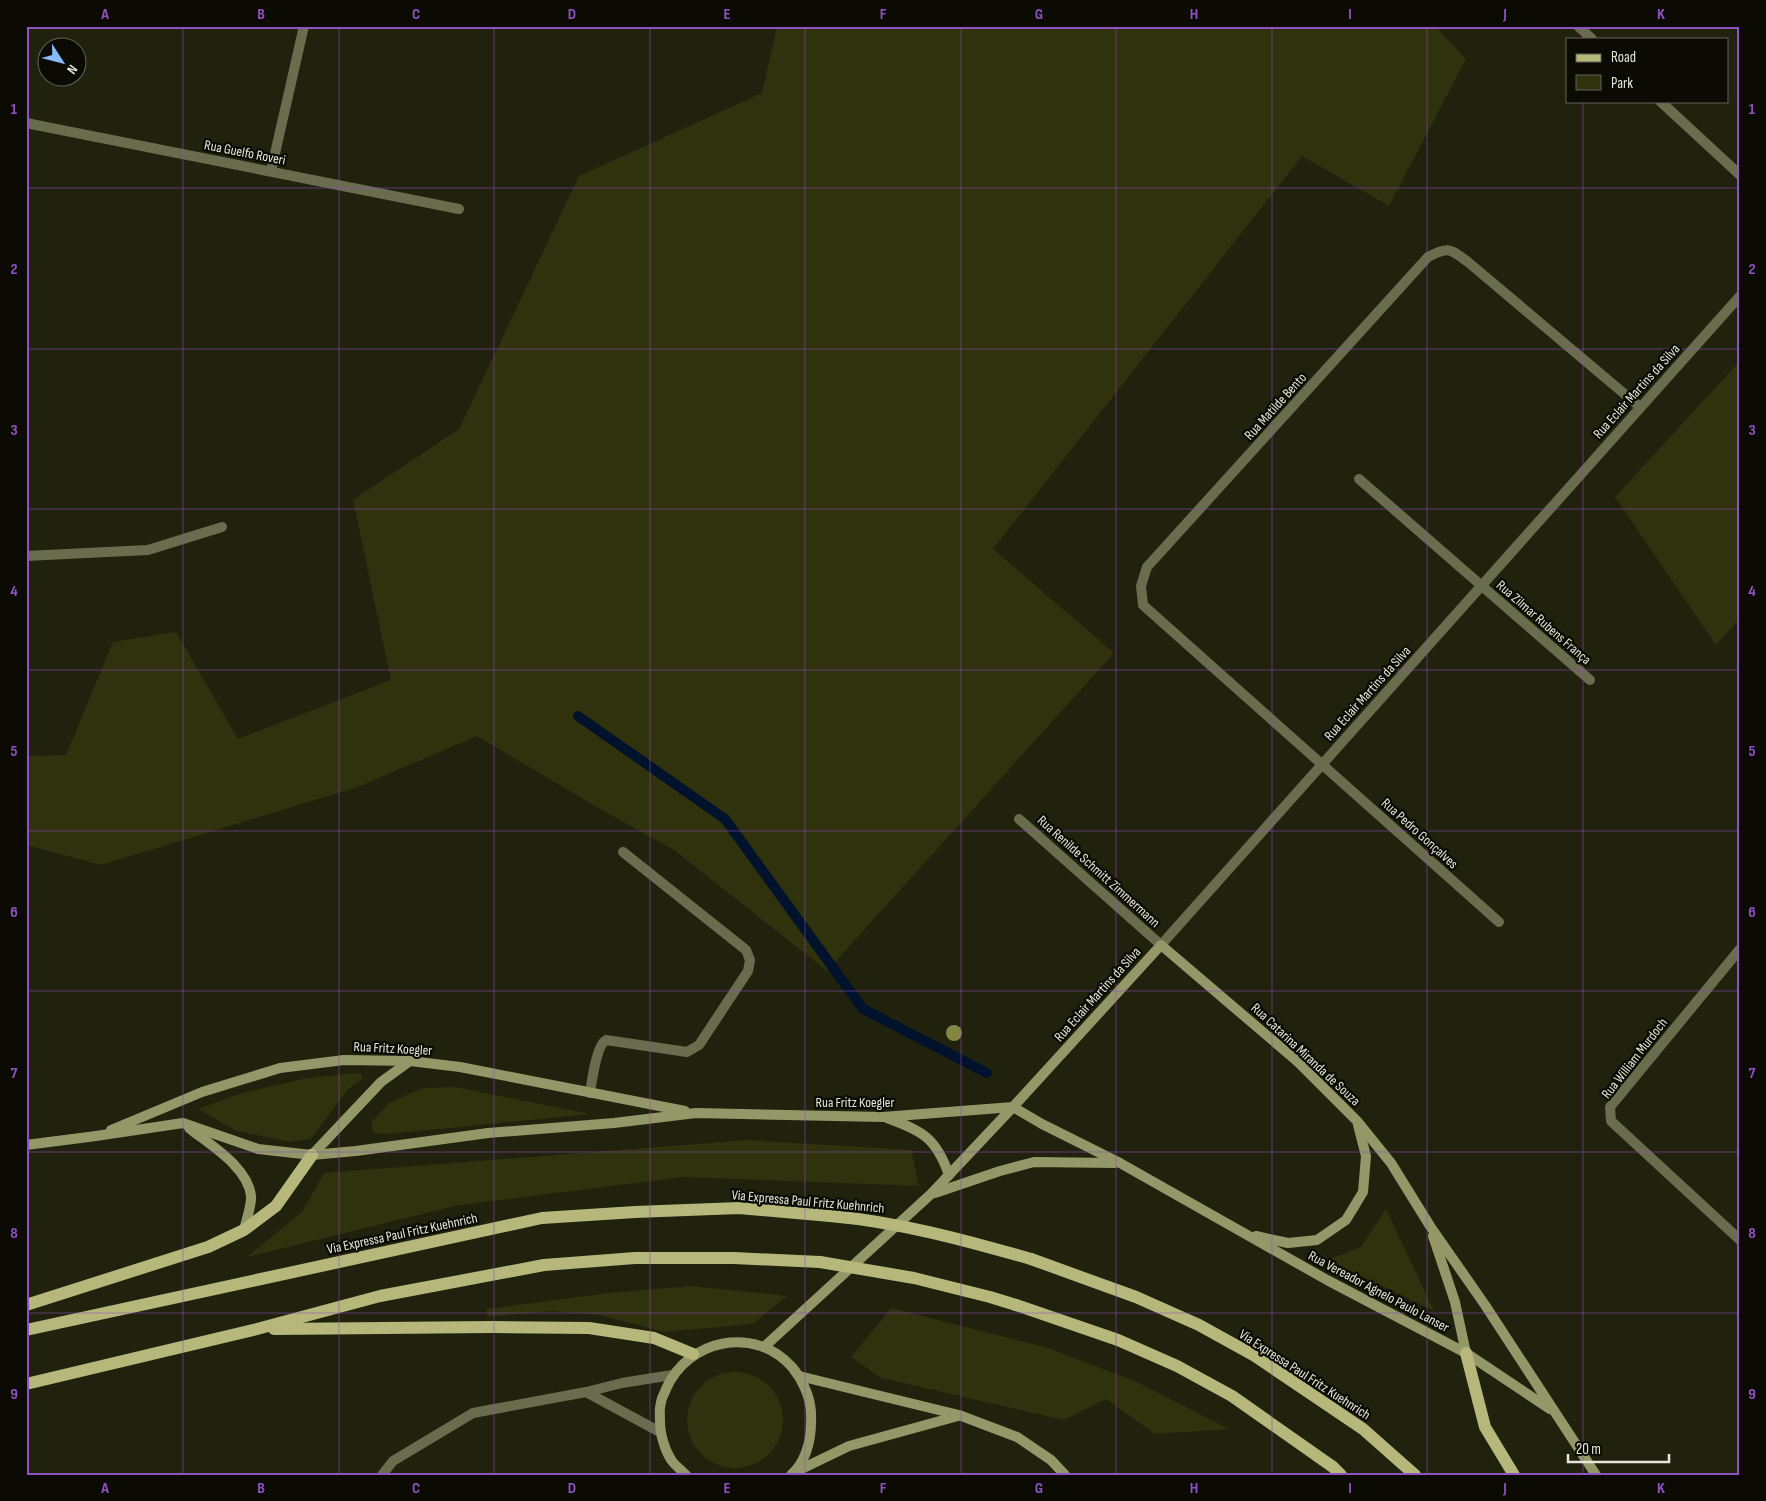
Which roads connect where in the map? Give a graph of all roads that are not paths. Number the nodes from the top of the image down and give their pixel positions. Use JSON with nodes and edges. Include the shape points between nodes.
{"nodes":[{"id":1,"x":304,"y":26,"type":"edge"},
{"id":2,"x":1578,"y":26,"type":"edge"},
{"id":3,"x":1591,"y":38,"type":"edge"},
{"id":4,"x":1661,"y":102,"type":"edge"},
{"id":5,"x":26,"y":123,"type":"edge"},
{"id":6,"x":270,"y":171,"type":"junction"},
{"id":7,"x":1740,"y":175,"type":"edge"},
{"id":8,"x":459,"y":209,"type":"dead end"},
{"id":9,"x":1740,"y":296,"type":"edge"},
{"id":10,"x":1640,"y":407,"type":"junction"},
{"id":11,"x":1359,"y":479,"type":"dead end"},
{"id":12,"x":222,"y":527,"type":"dead end"},
{"id":13,"x":26,"y":556,"type":"edge"},
{"id":14,"x":1481,"y":585,"type":"junction"},
{"id":15,"x":1590,"y":680,"type":"dead end"},
{"id":16,"x":1322,"y":764,"type":"junction"},
{"id":17,"x":1019,"y":819,"type":"dead end"},
{"id":18,"x":622,"y":852,"type":"dead end"},
{"id":19,"x":1499,"y":922,"type":"dead end"},
{"id":20,"x":1161,"y":945,"type":"junction"},
{"id":21,"x":1740,"y":949,"type":"edge"},
{"id":22,"x":410,"y":1061,"type":"junction"},
{"id":23,"x":590,"y":1093,"type":"junction"},
{"id":24,"x":1013,"y":1107,"type":"junction"},
{"id":25,"x":696,"y":1114,"type":"junction"},
{"id":26,"x":883,"y":1117,"type":"junction"},
{"id":27,"x":1357,"y":1121,"type":"junction"},
{"id":28,"x":183,"y":1123,"type":"junction"},
{"id":29,"x":96,"y":1136,"type":"junction"},
{"id":30,"x":26,"y":1145,"type":"edge"},
{"id":31,"x":312,"y":1155,"type":"junction"},
{"id":32,"x":1120,"y":1163,"type":"junction"},
{"id":33,"x":949,"y":1175,"type":"junction"},
{"id":34,"x":931,"y":1194,"type":"junction"},
{"id":35,"x":1430,"y":1226,"type":"junction"},
{"id":36,"x":244,"y":1230,"type":"junction"},
{"id":37,"x":1245,"y":1233,"type":"junction"},
{"id":38,"x":1740,"y":1240,"type":"edge"},
{"id":39,"x":26,"y":1305,"type":"edge"},
{"id":40,"x":257,"y":1329,"type":"junction"},
{"id":41,"x":26,"y":1330,"type":"edge"},
{"id":42,"x":764,"y":1347,"type":"junction"},
{"id":43,"x":1466,"y":1353,"type":"junction"},
{"id":44,"x":693,"y":1354,"type":"junction"},
{"id":45,"x":672,"y":1375,"type":"junction"},
{"id":46,"x":800,"y":1376,"type":"junction"},
{"id":47,"x":26,"y":1384,"type":"edge"},
{"id":48,"x":586,"y":1392,"type":"junction"},
{"id":49,"x":1554,"y":1412,"type":"junction"},
{"id":50,"x":959,"y":1415,"type":"junction"},
{"id":51,"x":660,"y":1432,"type":"junction"},
{"id":52,"x":792,"y":1474,"type":"edge"},
{"id":53,"x":382,"y":1475,"type":"edge"},
{"id":54,"x":686,"y":1475,"type":"edge"},
{"id":55,"x":1065,"y":1475,"type":"edge"},
{"id":56,"x":1341,"y":1475,"type":"edge"},
{"id":57,"x":1415,"y":1475,"type":"edge"},
{"id":58,"x":1514,"y":1475,"type":"edge"},
{"id":59,"x":1596,"y":1475,"type":"edge"}],
"edges":[{"from":1,"to":6,"type":"street"},
{"from":2,"to":3,"type":"street"},
{"from":4,"to":7,"type":"street"},
{"from":5,"to":6,"type":"street","name":"Rua Guelfo Roveri"},
{"from":6,"to":8,"type":"street","name":"Rua Guelfo Roveri"},
{"from":9,"to":10,"type":"street","name":"Rua Eclair Martins da Silva"},
{"from":10,"to":14,"type":"street","name":"Rua Eclair Martins da Silva"},
{"from":10,"to":16,"type":"street","name":"Rua Matilde Bento","via":[[1468,262],[1453,251],[1442,250],[1428,257],[1148,567],[1141,586],[1143,605]]},
{"from":11,"to":14,"type":"street","name":"Rua Zilmar Rubens França"},
{"from":12,"to":13,"type":"street","via":[[148,550]]},
{"from":14,"to":15,"type":"street","name":"Rua Zilmar Rubens França"},
{"from":14,"to":16,"type":"street","name":"Rua Eclair Martins da Silva"},
{"from":16,"to":19,"type":"street","name":"Rua Pedro Gonçalves"},
{"from":16,"to":20,"type":"street","name":"Rua Eclair Martins da Silva"},
{"from":17,"to":20,"type":"street","name":"Rua Renilde Schmitt Zimmermann"},
{"from":18,"to":23,"type":"street","via":[[746,950],[750,960],[748,972],[694,1050],[687,1052],[606,1040],[598,1052]]},
{"from":20,"to":24,"type":"street","name":"Rua Eclair Martins da Silva"},
{"from":20,"to":27,"type":"street","name":"Rua Catarina Miranda de Souza","via":[[1298,1062]]},
{"from":21,"to":38,"type":"street","name":"Rua William Murdoch","via":[[1610,1107],[1611,1120]]},
{"from":22,"to":23,"type":"street","name":"Rua Fritz Koegler","via":[[460,1067]]},
{"from":22,"to":29,"type":"street","name":"Rua Fritz Koegler","via":[[344,1060],[280,1068],[202,1092]]},
{"from":22,"to":31,"type":"street","via":[[381,1082]]},
{"from":23,"to":25,"type":"street","name":"Rua Fritz Koegler"},
{"from":24,"to":26,"type":"street","name":"Rua Fritz Koegler"},
{"from":24,"to":32,"type":"street","name":"Rua Vereador Agnelo Paulo Lanser"},
{"from":24,"to":33,"type":"street","name":"Rua Eclair Martins da Silva"},
{"from":25,"to":26,"type":"street","name":"Rua Fritz Koegler"},
{"from":25,"to":31,"type":"street","name":"Rua Fritz Koegler","via":[[488,1133]]},
{"from":26,"to":33,"type":"street","via":[[911,1127],[931,1140]]},
{"from":27,"to":35,"type":"street","name":"Rua Catarina Miranda de Souza","via":[[1391,1163]]},
{"from":27,"to":37,"type":"street","via":[[1366,1156],[1363,1192],[1346,1220],[1317,1240],[1288,1242]]},
{"from":28,"to":29,"type":"street","name":"Rua Fritz Koegler"},
{"from":28,"to":31,"type":"street","name":"Rua Fritz Koegler","via":[[258,1148]]},
{"from":28,"to":36,"type":"street","via":[[229,1159],[244,1176],[252,1196]]},
{"from":29,"to":30,"type":"street","name":"Rua Fritz Koegler"},
{"from":31,"to":36,"type":"main road","via":[[276,1206]]},
{"from":32,"to":34,"type":"street","name":"Rua Vereador Agnelo Paulo Lanser","via":[[1034,1162]]},
{"from":32,"to":37,"type":"street","name":"Rua Vereador Agnelo Paulo Lanser"},
{"from":33,"to":34,"type":"street","name":"Rua Eclair Martins da Silva"},
{"from":34,"to":42,"type":"street","name":"Rua Eclair Martins da Silva"},
{"from":35,"to":43,"type":"street","name":"Rua Catarina Miranda de Souza","via":[[1455,1302]]},
{"from":35,"to":49,"type":"street","name":"Rua Catarina Miranda de Souza"},
{"from":36,"to":39,"type":"main road","via":[[208,1247]]},
{"from":37,"to":43,"type":"street","name":"Rua Vereador Agnelo Paulo Lanser"},
{"from":40,"to":44,"type":"main road","via":[[588,1328],[654,1338]]},
{"from":40,"to":47,"type":"main road"},
{"from":40,"to":56,"type":"main road","bridge":true,"via":[[380,1296],[544,1265],[635,1258],[820,1262],[914,1278],[990,1297],[1118,1340],[1177,1366],[1232,1396]]},
{"from":41,"to":57,"type":"main road","name":"Via Expressa Paul Fritz Kuehnrich","bridge":true,"via":[[542,1218],[739,1208],[830,1216],[924,1230],[1031,1259],[1136,1297],[1255,1356],[1362,1430]]},
{"from":42,"to":44,"type":"street","via":[[740,1341],[715,1344]]},
{"from":42,"to":46,"type":"street","via":[[784,1358]]},
{"from":43,"to":49,"type":"street","name":"Rua Vereador Agnelo Paulo Lanser"},
{"from":43,"to":58,"type":"main road","via":[[1485,1427]]},
{"from":44,"to":45,"type":"street"},
{"from":45,"to":48,"type":"street"},
{"from":45,"to":51,"type":"street","via":[[660,1403]]},
{"from":46,"to":50,"type":"street"},
{"from":46,"to":52,"type":"street","via":[[810,1403],[812,1430],[805,1455]]},
{"from":48,"to":51,"type":"street"},
{"from":48,"to":53,"type":"street","via":[[473,1413],[393,1460]]},
{"from":49,"to":59,"type":"street","name":"Rua Vereador Agnelo Paulo Lanser"},
{"from":50,"to":52,"type":"street","via":[[849,1446]]},
{"from":50,"to":55,"type":"street","via":[[1017,1437],[1051,1460]]},
{"from":51,"to":54,"type":"street","via":[[671,1460]]}]}
